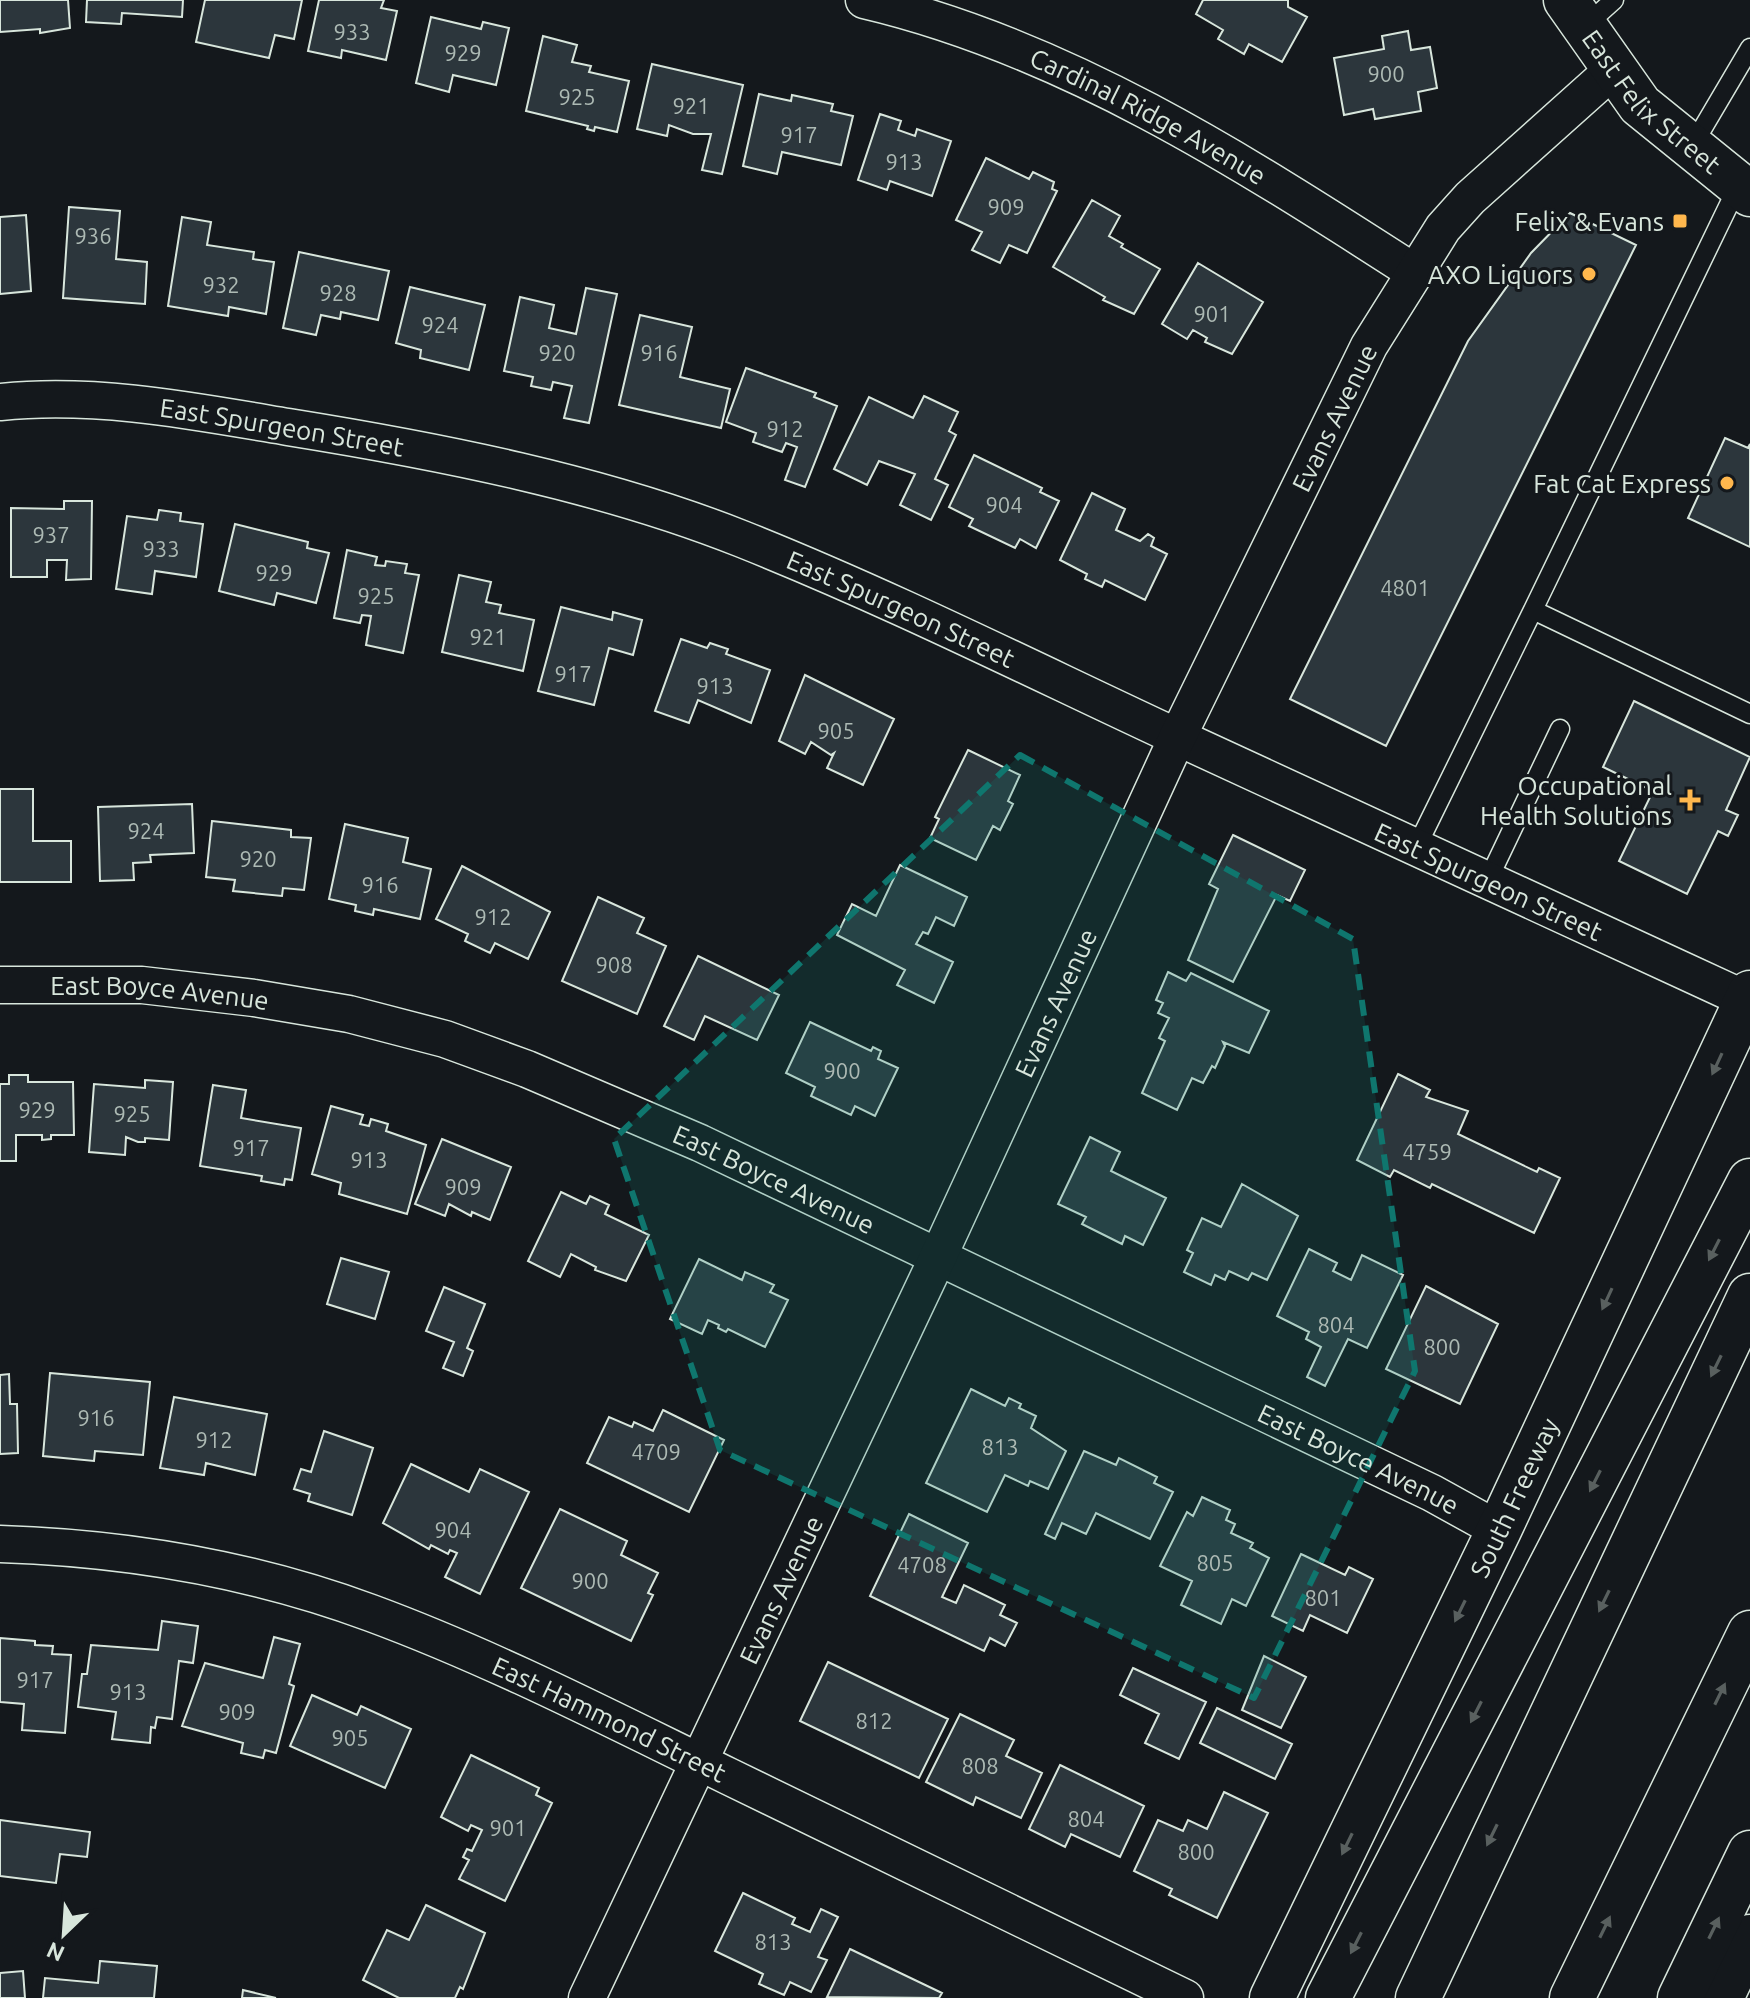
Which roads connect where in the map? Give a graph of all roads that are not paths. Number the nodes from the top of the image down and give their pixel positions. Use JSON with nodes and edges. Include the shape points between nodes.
{"nodes":[{"id":1,"x":864,"y":0,"type":"edge"},
{"id":2,"x":1588,"y":9,"type":"edge"},
{"id":3,"x":1750,"y":48,"type":"edge"},
{"id":4,"x":1613,"y":70,"type":"junction"},
{"id":5,"x":1691,"y":148,"type":"junction"},
{"id":6,"x":1744,"y":190,"type":"edge"},
{"id":7,"x":1414,"y":272,"type":"junction"},
{"id":8,"x":0,"y":402,"type":"edge"},
{"id":9,"x":1533,"y":610,"type":"junction"},
{"id":10,"x":1750,"y":714,"type":"edge"},
{"id":11,"x":1560,"y":729,"type":"dead end"},
{"id":12,"x":1177,"y":738,"type":"junction"},
{"id":13,"x":1416,"y":848,"type":"junction"},
{"id":14,"x":1488,"y":880,"type":"junction"},
{"id":15,"x":0,"y":985,"type":"edge"},
{"id":16,"x":1748,"y":996,"type":"edge"},
{"id":17,"x":1750,"y":1181,"type":"edge"},
{"id":18,"x":939,"y":1255,"type":"junction"},
{"id":19,"x":1750,"y":1296,"type":"edge"},
{"id":20,"x":1499,"y":1530,"type":"junction"},
{"id":21,"x":0,"y":1544,"type":"edge"},
{"id":22,"x":1750,"y":1633,"type":"edge"},
{"id":23,"x":697,"y":1761,"type":"junction"},
{"id":24,"x":1750,"y":1853,"type":"edge"},
{"id":25,"x":1750,"y":1937,"type":"edge"},
{"id":26,"x":587,"y":1998,"type":"edge"},
{"id":27,"x":1185,"y":1998,"type":"edge"},
{"id":28,"x":1272,"y":1998,"type":"edge"},
{"id":29,"x":1328,"y":1998,"type":"edge"},
{"id":30,"x":1418,"y":1998,"type":"edge"},
{"id":31,"x":1572,"y":1998,"type":"edge"},
{"id":32,"x":1680,"y":1998,"type":"edge"},
{"id":33,"x":1721,"y":1998,"type":"edge"}],
"edges":[{"from":1,"to":7,"type":"street","name":"Cardinal Ridge Avenue","via":[[908,10],[1041,61],[1166,119]]},
{"from":2,"to":4,"type":"main road","name":"East Felix Street"},
{"from":3,"to":5,"type":"lane"},
{"from":4,"to":5,"type":"main road","name":"East Felix Street","via":[[1640,105]]},
{"from":4,"to":7,"type":"street","name":"Evans Avenue","via":[[1470,198]]},
{"from":5,"to":6,"type":"main road","name":"East Felix Street"},
{"from":6,"to":9,"type":"lane"},
{"from":7,"to":12,"type":"street","name":"Evans Avenue","via":[[1369,346],[1299,483]]},
{"from":8,"to":12,"type":"street","name":"East Spurgeon Street","via":[[90,401],[180,409],[516,472],[654,509],[741,539],[851,587]]},
{"from":9,"to":10,"type":"lane"},
{"from":9,"to":13,"type":"lane"},
{"from":11,"to":14,"type":"lane"},
{"from":12,"to":13,"type":"street","name":"East Spurgeon Street"},
{"from":12,"to":18,"type":"street","name":"Evans Avenue"},
{"from":13,"to":14,"type":"street","name":"East Spurgeon Street"},
{"from":14,"to":16,"type":"street","name":"East Spurgeon Street"},
{"from":15,"to":18,"type":"street","name":"East Boyce Avenue","via":[[142,985],[254,998],[349,1014],[445,1039],[700,1143]]},
{"from":16,"to":20,"type":"main road","name":"South Freeway","one_way":true},
{"from":17,"to":29,"type":"main road","one_way":true},
{"from":18,"to":20,"type":"street","name":"East Boyce Avenue"},
{"from":18,"to":23,"type":"street","name":"Evans Avenue"},
{"from":19,"to":30,"type":"main road","one_way":true},
{"from":20,"to":28,"type":"main road","name":"South Freeway","one_way":true},
{"from":21,"to":23,"type":"street","name":"East Hammond Street","via":[[103,1549],[202,1566],[316,1595],[451,1645]]},
{"from":31,"to":22,"type":"main road","one_way":true},
{"from":23,"to":26,"type":"street","name":"Evans Avenue"},
{"from":23,"to":27,"type":"street","name":"East Hammond Street"},
{"from":32,"to":24,"type":"main road","one_way":true},
{"from":25,"to":33,"type":"main road"}]}
